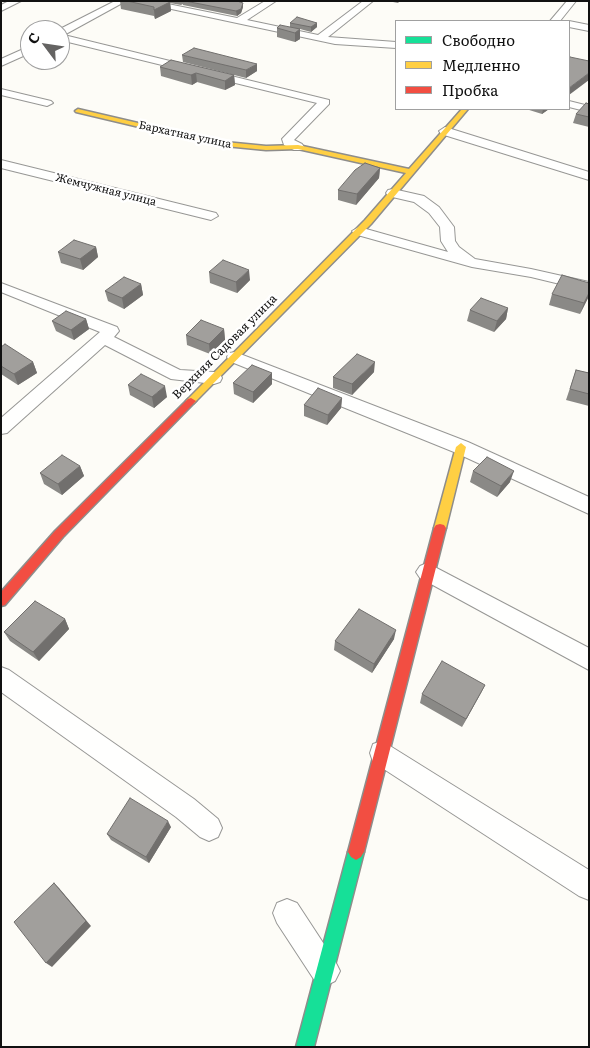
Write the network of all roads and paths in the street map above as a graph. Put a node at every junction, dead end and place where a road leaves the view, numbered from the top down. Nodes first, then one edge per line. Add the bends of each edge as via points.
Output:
1 (17, 1) edge
2 (122, 1) edge
3 (138, 1) edge
4 (176, 1) edge
5 (272, 1) edge
6 (369, 1) edge
7 (572, 1) edge
8 (166, 6) junction
9 (1, 8) edge
10 (557, 20) edge
11 (238, 22) junction
12 (570, 24) edge
13 (589, 28) edge
14 (70, 30) edge
15 (70, 38) edge
16 (320, 38) junction
17 (395, 45) edge
18 (20, 54) edge
19 (1, 64) edge
20 (1, 92) edge
21 (47, 103) dead end
22 (570, 104) edge
23 (589, 109) edge
24 (464, 110) edge
25 (78, 111) dead end
26 (445, 131) junction
27 (298, 147) junction
28 (1, 164) edge
29 (411, 172) junction
30 (589, 176) edge
31 (393, 193) junction
32 (211, 216) dead end
33 (359, 231) junction
34 (472, 263) junction
35 (589, 287) edge
36 (1, 288) edge
37 (103, 338) junction
38 (235, 356) junction
39 (214, 378) junction
40 (1, 428) edge
41 (461, 447) junction
42 (589, 506) edge
43 (427, 572) junction
44 (1, 601) edge
45 (589, 660) edge
46 (1, 678) edge
47 (382, 753) junction
48 (209, 828) dead end
49 (589, 886) edge
50 (287, 913) dead end
51 (325, 971) junction
52 (306, 1047) edge

1 - 9 street
2 - 14 street
3 - 8 street
4 - 8 street
5 - 11 street
6 - 16 street
7 - 10 street
8 - 11 street
11 - 16 street
12 - 13 street
15 - 27 street via 326,102 288,139
16 - 17 street
18 - 19 street
20 - 21 street
22 - 23 street
24 - 26 street, Верхняя Садовая улица
25 - 27 street, Бархатная улица via 237,147
26 - 29 street, Верхняя Садовая улица
26 - 30 street
27 - 29 street, Бархатная улица
28 - 32 street, Жемчужная улица
29 - 31 street, Верхняя Садовая улица
31 - 33 street, Верхняя Садовая улица
31 - 34 street via 419,198 434,210 444,222 448,241 454,250
33 - 34 street
33 - 38 street, Верхняя Садовая улица
34 - 35 street
36 - 37 street via 111,331
37 - 39 street via 177,375
37 - 40 street
38 - 39 street, Верхняя Садовая улица
38 - 41 street
39 - 44 street, Верхняя Садовая улица via 60,534
41 - 42 street
41 - 43 street
43 - 45 street
43 - 47 street
46 - 48 street
47 - 49 street
47 - 51 street
50 - 51 street
51 - 52 street

